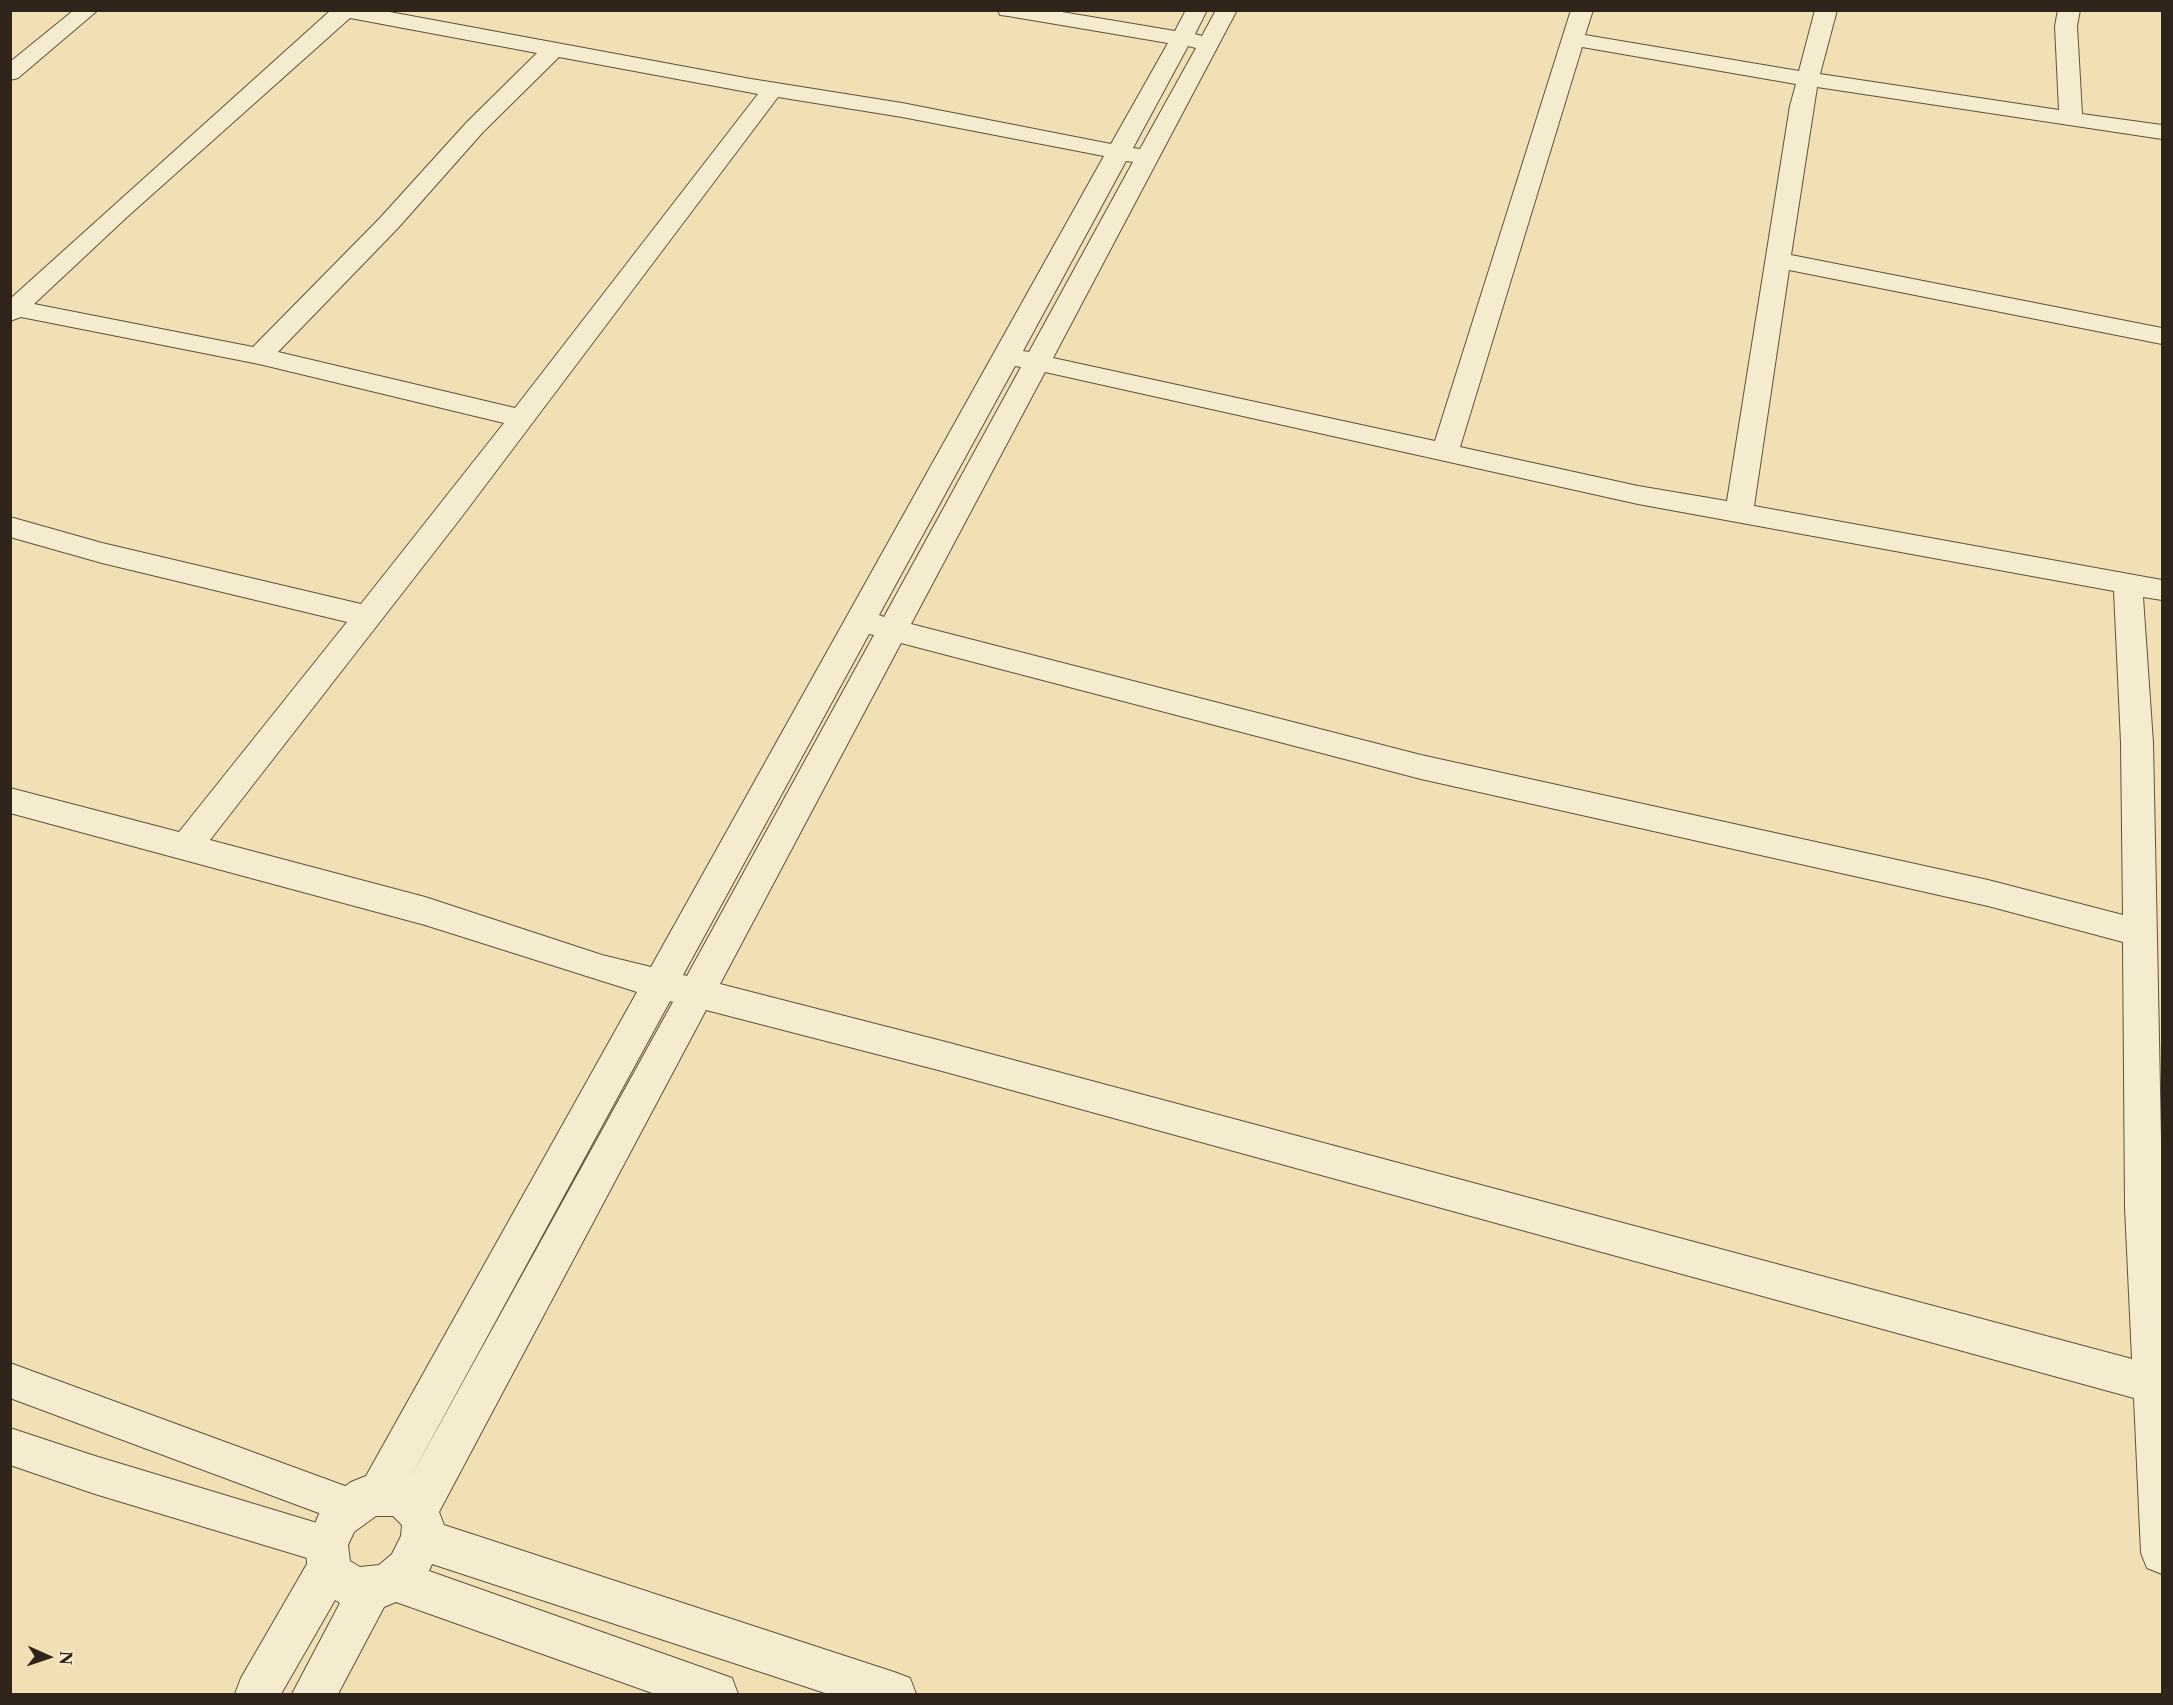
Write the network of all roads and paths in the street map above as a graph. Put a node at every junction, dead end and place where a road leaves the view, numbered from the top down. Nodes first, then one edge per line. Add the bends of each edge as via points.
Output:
1 (88, 10) edge
2 (1008, 10) edge
3 (1197, 10) edge
4 (1227, 10) edge
5 (1582, 10) edge
6 (1826, 10) edge
7 (2069, 10) edge
8 (344, 11) edge
9 (1181, 39) junction
10 (1573, 39) junction
11 (1209, 43) junction
12 (554, 49) junction
13 (10, 72) edge
14 (1808, 79) junction
15 (773, 89) junction
16 (2071, 119) junction
17 (2163, 132) edge
18 (1119, 152) junction
19 (1148, 157) junction
20 (1777, 260) junction
21 (13, 309) edge
22 (2163, 336) edge
23 (259, 356) junction
24 (1006, 356) junction
25 (1037, 363) junction
26 (521, 418) junction
27 (1445, 452) junction
28 (1738, 513) junction
29 (10, 527) edge
30 (2128, 584) junction
31 (2163, 590) edge
32 (368, 616) junction
33 (860, 621) junction
34 (892, 630) junction
35 (10, 800) edge
36 (186, 847) junction
37 (2140, 933) junction
38 (660, 983) junction
39 (696, 993) junction
40 (10, 1380) edge
41 (2158, 1385) edge
42 (10, 1446) edge
43 (365, 1500) junction
44 (420, 1525) junction
45 (2163, 1553) edge
46 (328, 1556) junction
47 (383, 1584) junction
48 (257, 1695) edge
49 (314, 1695) edge
50 (716, 1695) edge
51 (894, 1695) edge

1 - 13 street
2 - 9 street
3 - 9 street
4 - 11 street
5 - 10 street
6 - 14 street
7 - 16 street via 2066,26
8 - 12 street
8 - 21 street
9 - 11 street
9 - 18 street
10 - 14 street
10 - 27 street
11 - 19 street
12 - 15 street
12 - 23 street
14 - 16 street
14 - 20 street
15 - 18 street
15 - 26 street
16 - 17 street
18 - 19 street
18 - 24 street
19 - 25 street
20 - 22 street
20 - 28 street
21 - 23 street
23 - 26 street
24 - 25 street
24 - 33 street
25 - 27 street
25 - 34 street
26 - 32 street
27 - 28 street
28 - 30 street
29 - 32 street via 102,553
30 - 31 street
30 - 37 street via 2137,743
32 - 36 street
33 - 34 street
33 - 38 street
34 - 37 street via 1420,767 1954,885
34 - 39 street
35 - 36 street
36 - 38 street via 424,911 602,969
37 - 41 street via 2144,1207
38 - 39 street
38 - 43 street
39 - 41 street via 1235,1134
39 - 44 street
40 - 43 lane
41 - 45 street
42 - 46 lane
43 - 44 street via 395,1495 408,1501
43 - 46 street via 339,1517
44 - 47 street via 407,1569
44 - 51 street
46 - 47 street via 336,1578 346,1585 358,1589
46 - 48 street
47 - 49 street
47 - 50 street

